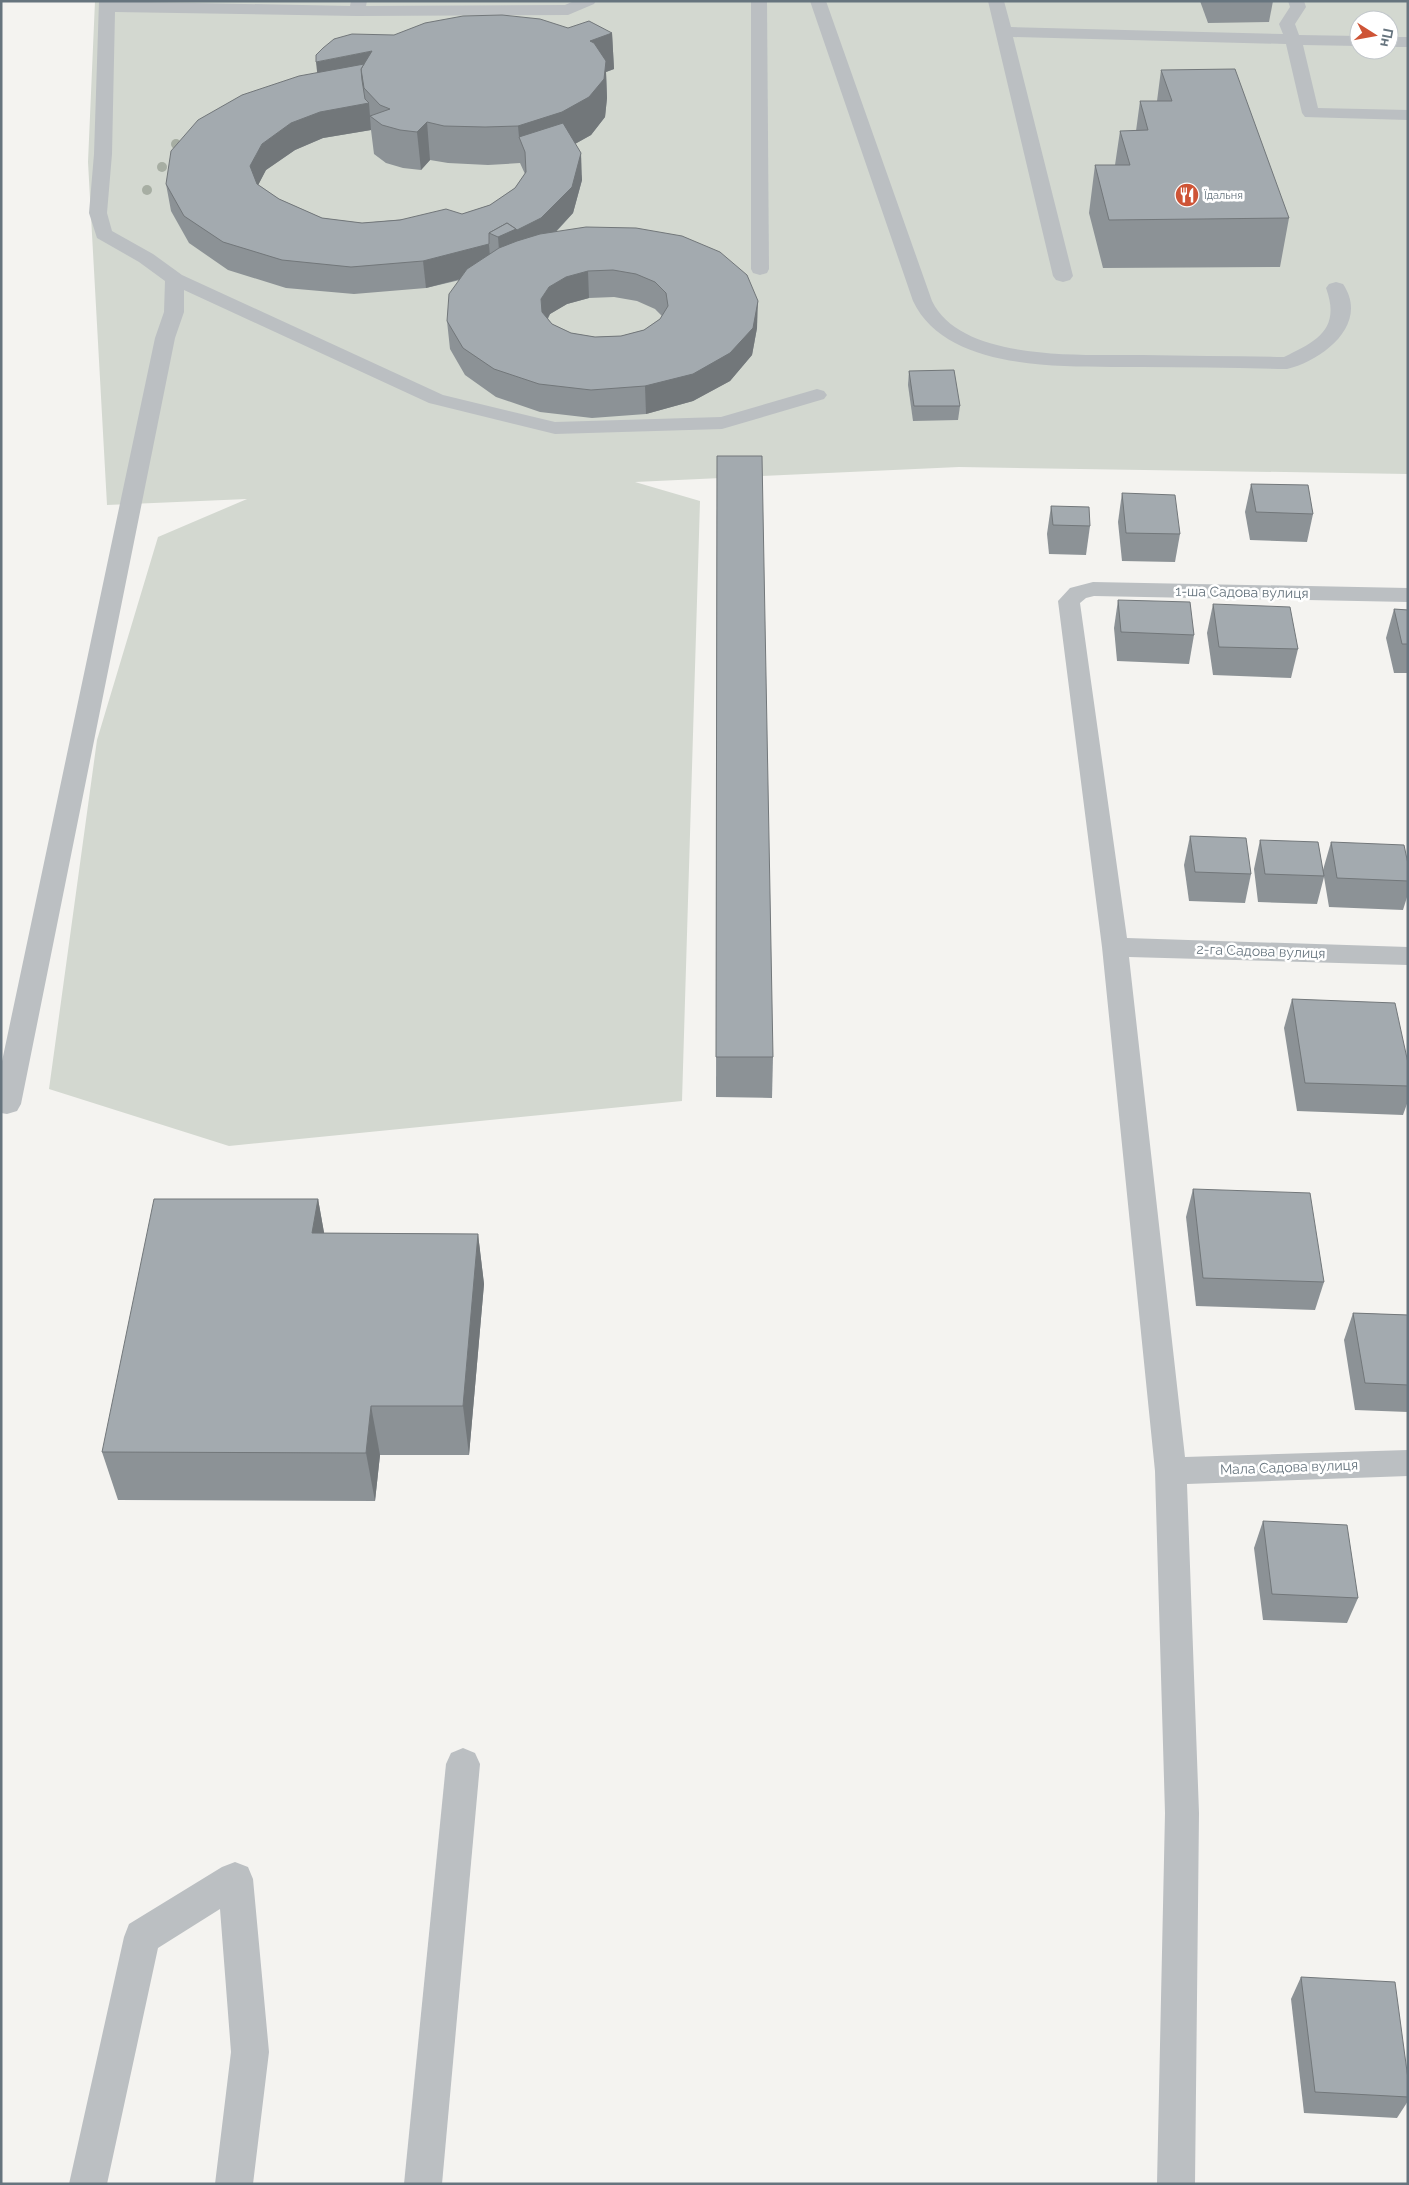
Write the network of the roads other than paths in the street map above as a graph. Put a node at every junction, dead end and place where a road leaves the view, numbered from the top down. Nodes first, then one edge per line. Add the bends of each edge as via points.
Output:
1 (588, 1) edge
2 (759, 1) edge
3 (818, 1) edge
4 (996, 1) edge
5 (1296, 1) edge
6 (107, 4) edge
7 (358, 6) edge
8 (569, 6) edge
9 (1002, 32) junction
10 (1293, 39) junction
11 (1349, 41) edge
12 (1408, 115) edge
13 (760, 269) dead end
14 (1063, 276) dead end
15 (175, 279) junction
16 (1336, 288) dead end
17 (817, 395) dead end
18 (1408, 595) edge
19 (1115, 947) junction
20 (1408, 956) edge
21 (7, 1104) dead end
22 (1408, 1462) edge
23 (1171, 1471) junction
24 (463, 1764) dead end
25 (88, 2184) edge
26 (234, 2184) edge
27 (423, 2184) edge
28 (1176, 2184) edge

1 - 8 street
2 - 13 street
3 - 16 street via 922,305 944,327 978,346 1022,357 1070,360 1287,363 1317,349 1336,330 1342,310
4 - 9 street
5 - 10 street via 1298,7 1287,24
6 - 7 street
6 - 15 street via 98,213 104,234
7 - 8 street
9 - 10 street
9 - 14 street
10 - 11 street
10 - 12 street via 1311,113
15 - 17 street via 436,399 555,428 722,423
15 - 21 street via 174,312 165,338
18 - 19 street, 1-ша Садова вулиця via 1093,589 1078,593 1069,601
19 - 20 street, 2-га Садова вулиця
19 - 23 street
22 - 23 street, Мала Садова вулиця
23 - 28 street via 1182,1813
24 - 27 street
25 - 26 street via 142,1937 235,1879 250,2052

